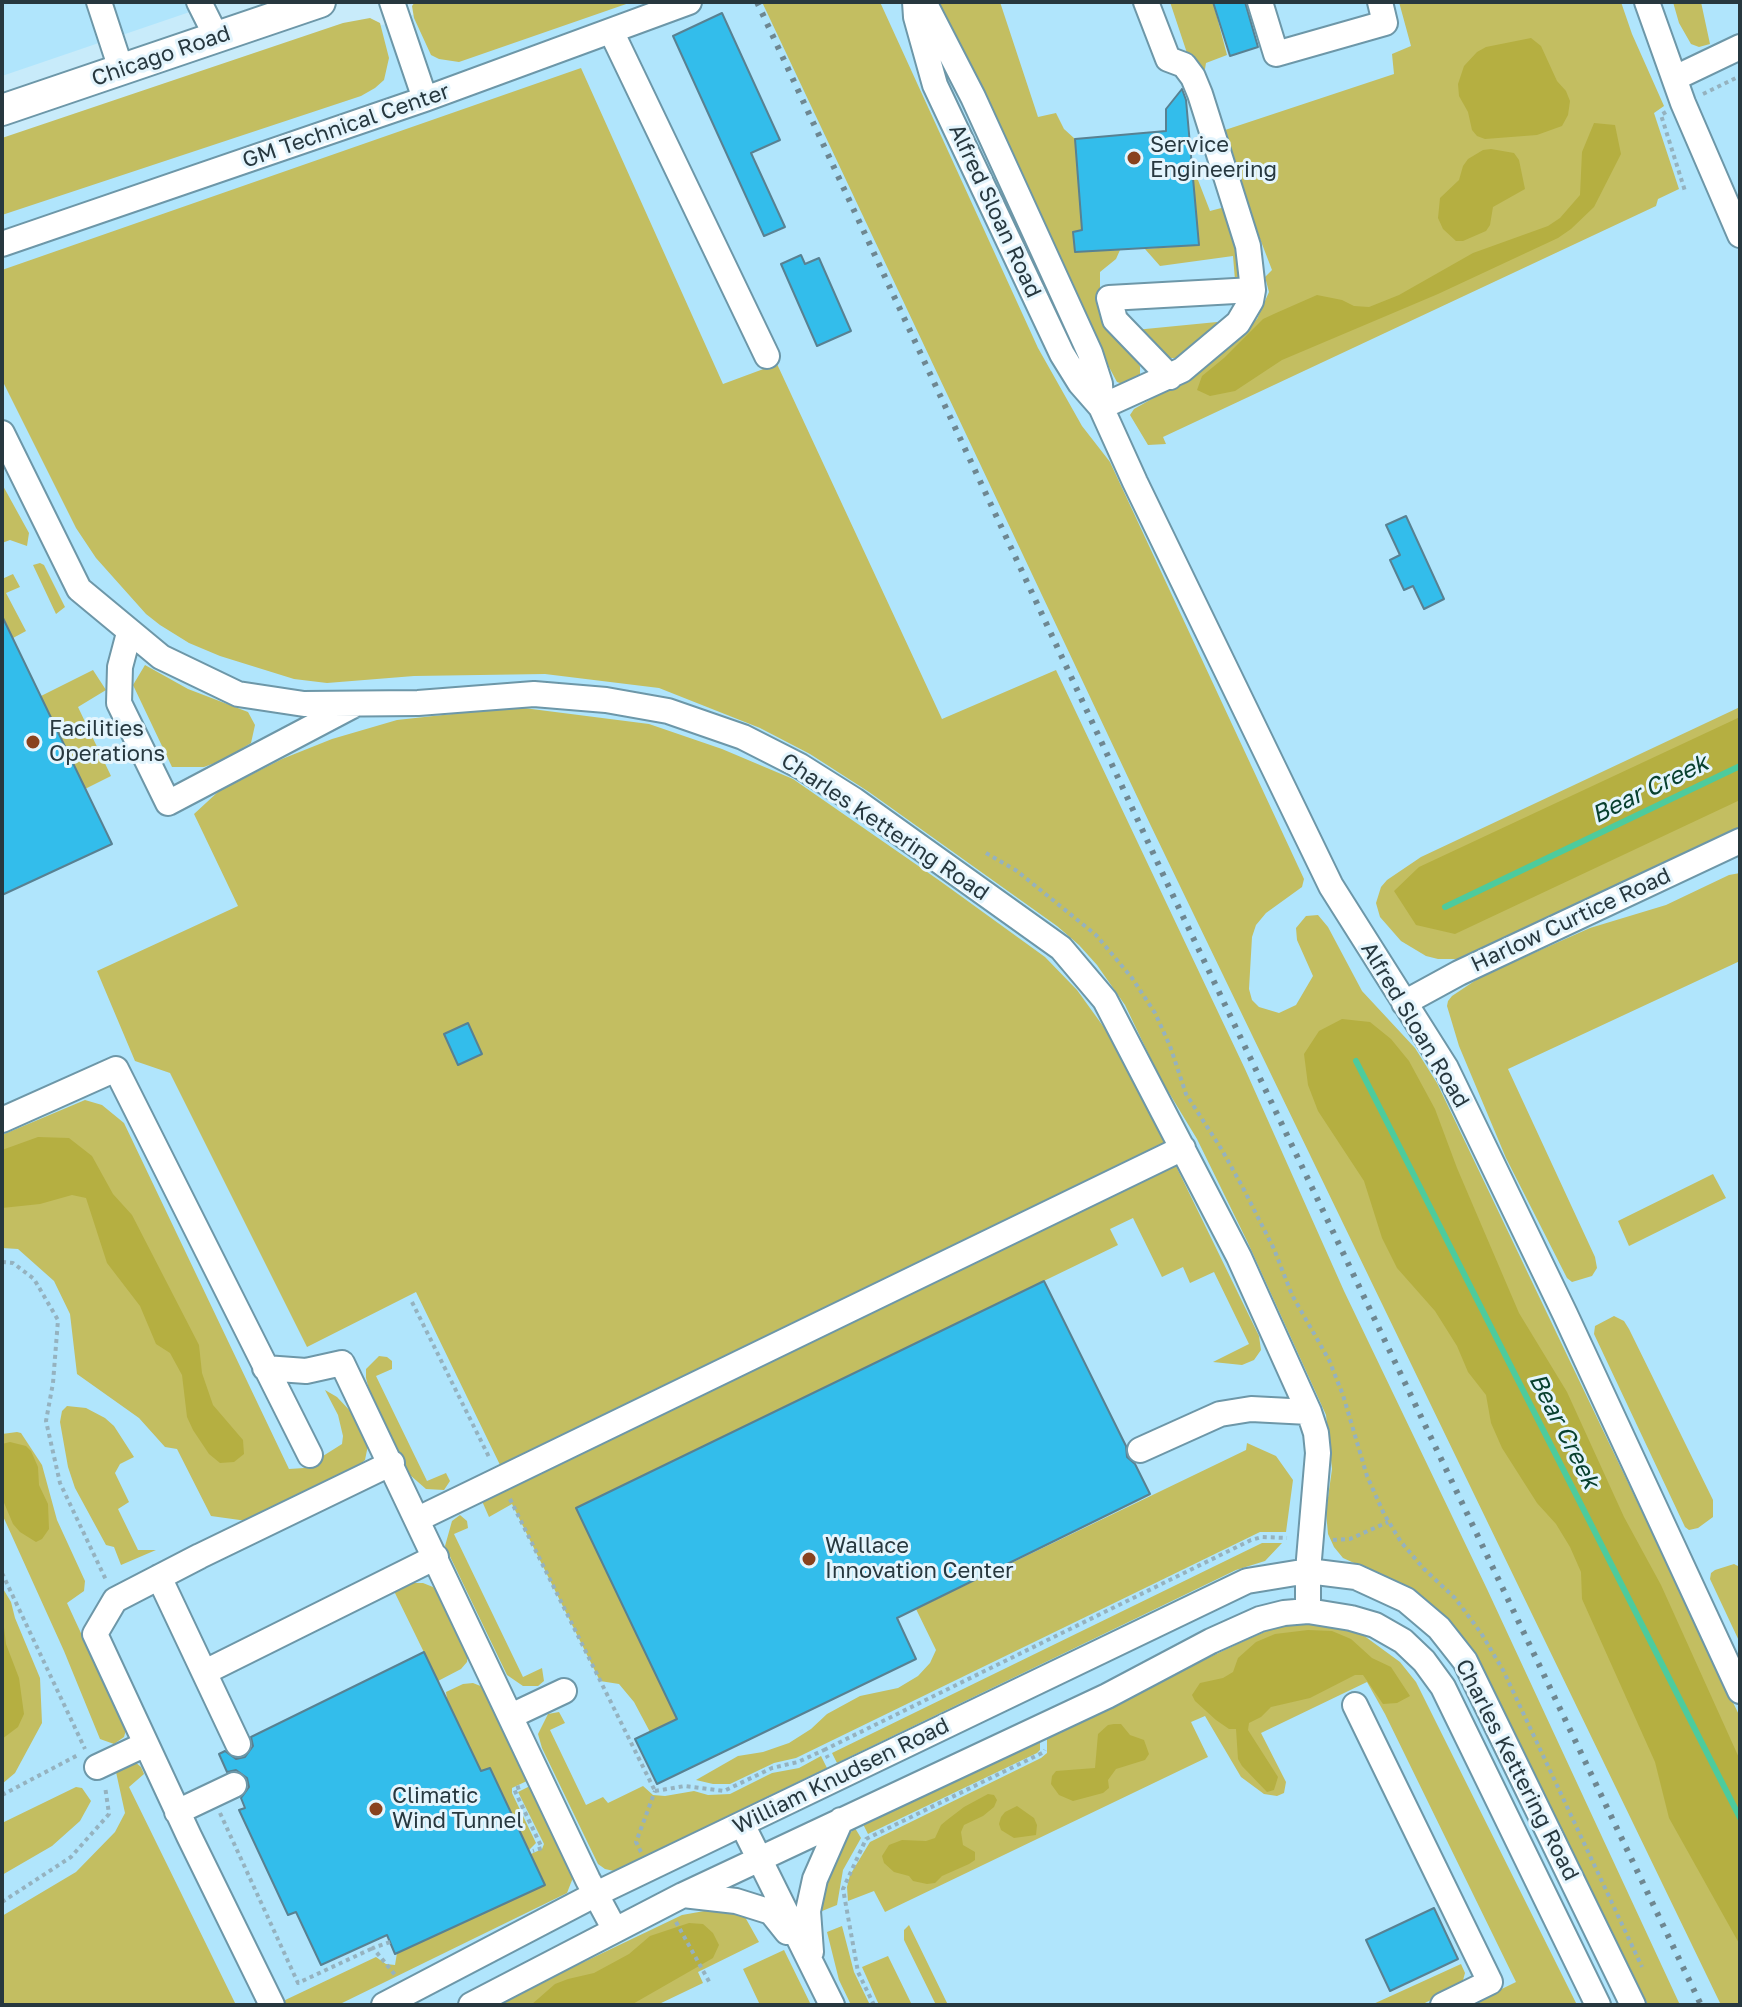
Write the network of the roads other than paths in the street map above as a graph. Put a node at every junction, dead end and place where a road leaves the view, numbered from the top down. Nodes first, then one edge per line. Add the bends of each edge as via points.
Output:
1 (99, 2) edge
2 (199, 2) edge
3 (320, 2) edge
4 (392, 2) edge
5 (689, 2) edge
6 (915, 2) edge
7 (924, 2) edge
8 (1146, 2) edge
9 (1260, 2) edge
10 (1380, 2) edge
11 (1647, 2) edge
12 (279, 9) edge
13 (611, 31) junction
14 (216, 36) junction
15 (1740, 47) edge
16 (121, 69) junction
17 (1675, 78) junction
18 (425, 99) junction
19 (2, 110) edge
20 (1740, 235) edge
21 (2, 244) edge
22 (1253, 290) junction
23 (767, 356) dead end
24 (1170, 377) junction
25 (1101, 407) junction
26 (2, 433) edge
27 (129, 633) junction
28 (360, 702) junction
29 (1740, 841) edge
30 (1404, 1003) junction
31 (2, 1120) edge
32 (1183, 1148) junction
33 (265, 1368) junction
34 (1309, 1412) junction
35 (1140, 1450) dead end
36 (310, 1455) dead end
37 (392, 1463) junction
38 (418, 1519) junction
39 (436, 1557) junction
40 (1308, 1571) junction
41 (159, 1577) junction
42 (1308, 1611) junction
43 (205, 1672) junction
44 (1037, 1682) junction
45 (564, 1691) dead end
46 (1740, 1691) edge
47 (1355, 1705) dead end
48 (511, 1716) junction
49 (1048, 1723) junction
50 (146, 1744) junction
51 (238, 1744) dead end
52 (887, 1754) junction
53 (92, 1759) road end
54 (234, 1785) dead end
55 (906, 1789) junction
56 (177, 1812) junction
57 (841, 1820) junction
58 (742, 1824) junction
59 (760, 1859) junction
60 (596, 1894) junction
61 (677, 1904) junction
62 (615, 1930) junction
63 (811, 1962) junction
64 (272, 2005) edge
65 (384, 2005) edge
66 (471, 2005) edge
67 (832, 2005) edge
68 (1443, 2005) edge
69 (1598, 2005) edge
70 (1633, 2005) edge

1 - 16 lane
2 - 14 lane
3 - 12 main road, Chicago Road
4 - 18 lane
5 - 13 lane, GM Technical Center
6 - 25 lane, Alfred Sloan Road via 935,85 1062,354
7 - 25 lane, Alfred Sloan Road via 1090,353
8 - 22 lane via 1168,59 1184,65 1200,94 1248,246
9 - 10 lane via 1276,54 1385,23
11 - 17 lane
12 - 14 main road, Chicago Road
13 - 18 lane, GM Technical Center
13 - 23 lane
14 - 16 main road, Chicago Road
15 - 17 lane
16 - 19 main road, Chicago Road
17 - 20 lane
18 - 21 lane, GM Technical Center
22 - 24 lane via 1238,323
22 - 24 lane via 1109,298 1115,320
24 - 25 lane
25 - 30 lane, Alfred Sloan Road via 1331,886
26 - 27 lane, Charles Kettering Road via 79,589
27 - 28 lane, Charles Kettering Road via 161,657 238,694 304,704
27 - 28 lane via 120,667 119,703 168,803
28 - 32 lane, Charles Kettering Road via 534,694 606,700 668,711 743,737 800,766 1061,948 1105,1000
29 - 30 lane, Harlow Curtice Road
30 - 46 lane, Alfred Sloan Road via 1446,1068
31 - 33 lane via 116,1069
32 - 34 lane, Charles Kettering Road
32 - 38 lane
33 - 36 lane
33 - 37 lane via 306,1371 342,1363
34 - 35 lane via 1251,1409 1220,1414
34 - 40 lane, Charles Kettering Road via 1318,1453
37 - 38 lane
37 - 41 lane
38 - 39 lane
39 - 43 lane
39 - 48 lane
40 - 42 lane, Charles Kettering Road
40 - 44 lane, William Knudsen Road via 1247,1581
40 - 70 lane, Charles Kettering Road via 1356,1577 1406,1600 1439,1628 1465,1661
41 - 43 lane
41 - 50 lane via 115,1600 95,1634
42 - 49 lane, William Knudsen Road via 1260,1619
42 - 69 lane, Charles Kettering Road via 1375,1625 1403,1641 1431,1669
43 - 51 lane
44 - 49 lane
44 - 52 lane, William Knudsen Road
45 - 48 lane
47 - 68 lane via 1490,1982
48 - 60 lane
49 - 55 lane, William Knudsen Road
50 - 53 lane
50 - 56 lane
52 - 55 lane
52 - 58 lane, William Knudsen Road
54 - 56 lane
55 - 57 lane, William Knudsen Road
56 - 64 lane
57 - 59 lane, William Knudsen Road
57 - 63 lane via 815,1879 808,1911
58 - 59 lane
58 - 60 lane, William Knudsen Road
59 - 61 lane, William Knudsen Road
59 - 63 lane
60 - 62 lane
60 - 65 lane, William Knudsen Road
61 - 62 lane, William Knudsen Road
61 - 63 lane via 736,1901 771,1912
62 - 66 lane, William Knudsen Road
63 - 67 lane

